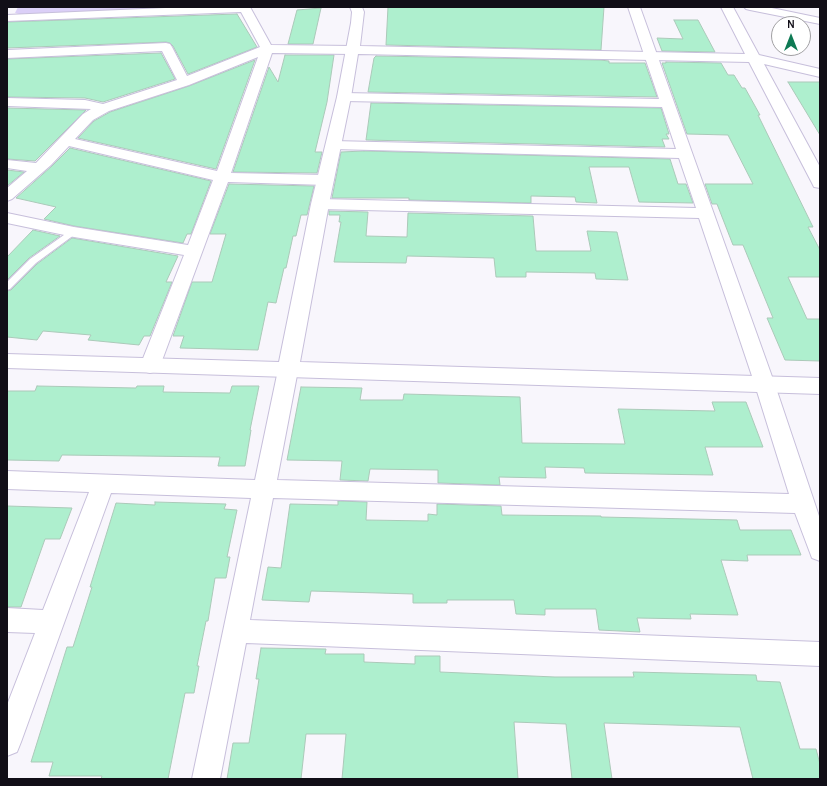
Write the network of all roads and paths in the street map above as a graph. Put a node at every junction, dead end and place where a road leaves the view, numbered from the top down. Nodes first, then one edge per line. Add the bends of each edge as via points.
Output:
1 (10, 7) edge
2 (356, 7) edge
3 (634, 7) edge
4 (727, 7) edge
5 (750, 7) edge
6 (244, 8) edge
7 (7, 12) edge
8 (7, 18) edge
9 (820, 21) edge
10 (267, 49) junction
11 (352, 50) junction
12 (7, 54) edge
13 (651, 56) junction
14 (754, 58) junction
15 (820, 73) edge
16 (184, 82) junction
17 (344, 97) junction
18 (7, 102) edge
19 (668, 103) junction
20 (104, 108) junction
21 (66, 141) junction
22 (333, 146) junction
23 (684, 154) junction
24 (7, 164) edge
25 (38, 168) junction
26 (222, 177) junction
27 (819, 178) edge
28 (326, 180) junction
29 (7, 196) edge
30 (320, 204) junction
31 (706, 213) junction
32 (7, 218) edge
33 (74, 232) junction
34 (194, 252) junction
35 (7, 287) edge
36 (7, 361) edge
37 (150, 366) junction
38 (288, 370) junction
39 (765, 385) junction
40 (820, 386) edge
41 (7, 480) edge
42 (103, 483) junction
43 (264, 489) junction
44 (803, 504) junction
45 (820, 551) edge
46 (7, 620) edge
47 (52, 622) junction
48 (236, 631) junction
49 (820, 654) edge
50 (7, 742) edge
51 (206, 779) edge

1 - 7 street
2 - 11 street via 357,23
3 - 13 street
4 - 14 street
5 - 9 street
6 - 8 street
6 - 10 street
10 - 11 street
10 - 16 street
10 - 26 street
11 - 13 street
11 - 17 street
12 - 16 street via 166,47
13 - 14 street
13 - 19 street
14 - 15 street
14 - 27 street
16 - 20 street
17 - 19 street
17 - 22 street
18 - 20 street via 85,104
19 - 23 street
20 - 21 street via 88,117
21 - 25 street
21 - 26 street
22 - 23 street
22 - 28 street
23 - 31 street
24 - 25 street
25 - 29 street
26 - 28 street
26 - 34 street
28 - 30 street
30 - 31 street
30 - 38 street
31 - 39 street
32 - 33 street
33 - 34 street
33 - 35 lane via 33,261
34 - 37 street
36 - 37 street
37 - 38 street
38 - 39 street
38 - 43 street
39 - 40 street
39 - 44 street
41 - 42 street
42 - 43 street
42 - 47 street
43 - 44 street
43 - 48 street
44 - 45 street
46 - 47 street
47 - 50 street
48 - 49 street
48 - 51 street

